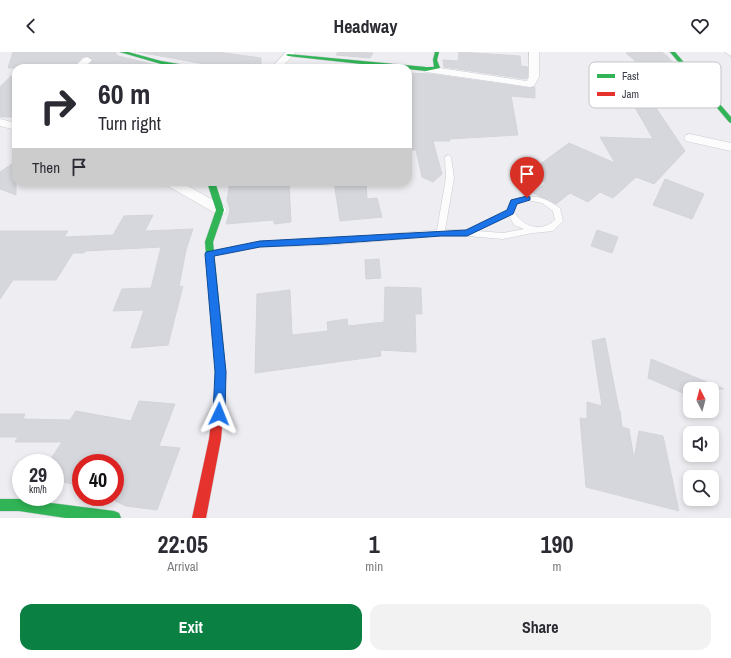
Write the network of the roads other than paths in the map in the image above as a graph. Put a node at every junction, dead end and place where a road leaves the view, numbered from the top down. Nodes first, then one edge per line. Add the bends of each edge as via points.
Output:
1 (122, 52) edge
2 (438, 52) edge
3 (534, 52) edge
4 (672, 52) edge
5 (289, 54) edge
6 (87, 60) dead end
7 (681, 62) edge
8 (82, 64) edge
9 (174, 64) edge
10 (280, 64) edge
11 (380, 64) edge
12 (412, 67) edge
13 (426, 69) junction
14 (720, 108) edge
15 (731, 121) edge
16 (0, 122) edge
17 (12, 124) edge
18 (690, 138) dead end
19 (731, 147) edge
20 (448, 157) dead end
21 (178, 186) edge
22 (212, 186) edge
23 (220, 210) junction
24 (510, 212) junction
25 (533, 230) junction
26 (441, 233) junction
27 (467, 233) junction
28 (210, 254) junction
29 (0, 504) edge
30 (114, 518) edge
31 (199, 518) edge

1 - 9 street
2 - 13 street via 437,68
3 - 13 street via 534,77 530,84
4 - 7 street
5 - 10 street
5 - 11 street
6 - 8 street
12 - 13 street
14 - 15 street
16 - 17 street
18 - 19 street
20 - 26 lane via 450,178
21 - 23 street
22 - 23 street
23 - 28 street via 209,242
24 - 25 lane via 517,223
24 - 25 lane via 514,202 527,198 544,201 557,210 559,221 550,229
24 - 27 lane
25 - 27 lane via 504,236
26 - 27 lane
26 - 28 lane via 328,242 260,244
28 - 31 street via 221,372 217,428
29 - 30 street

